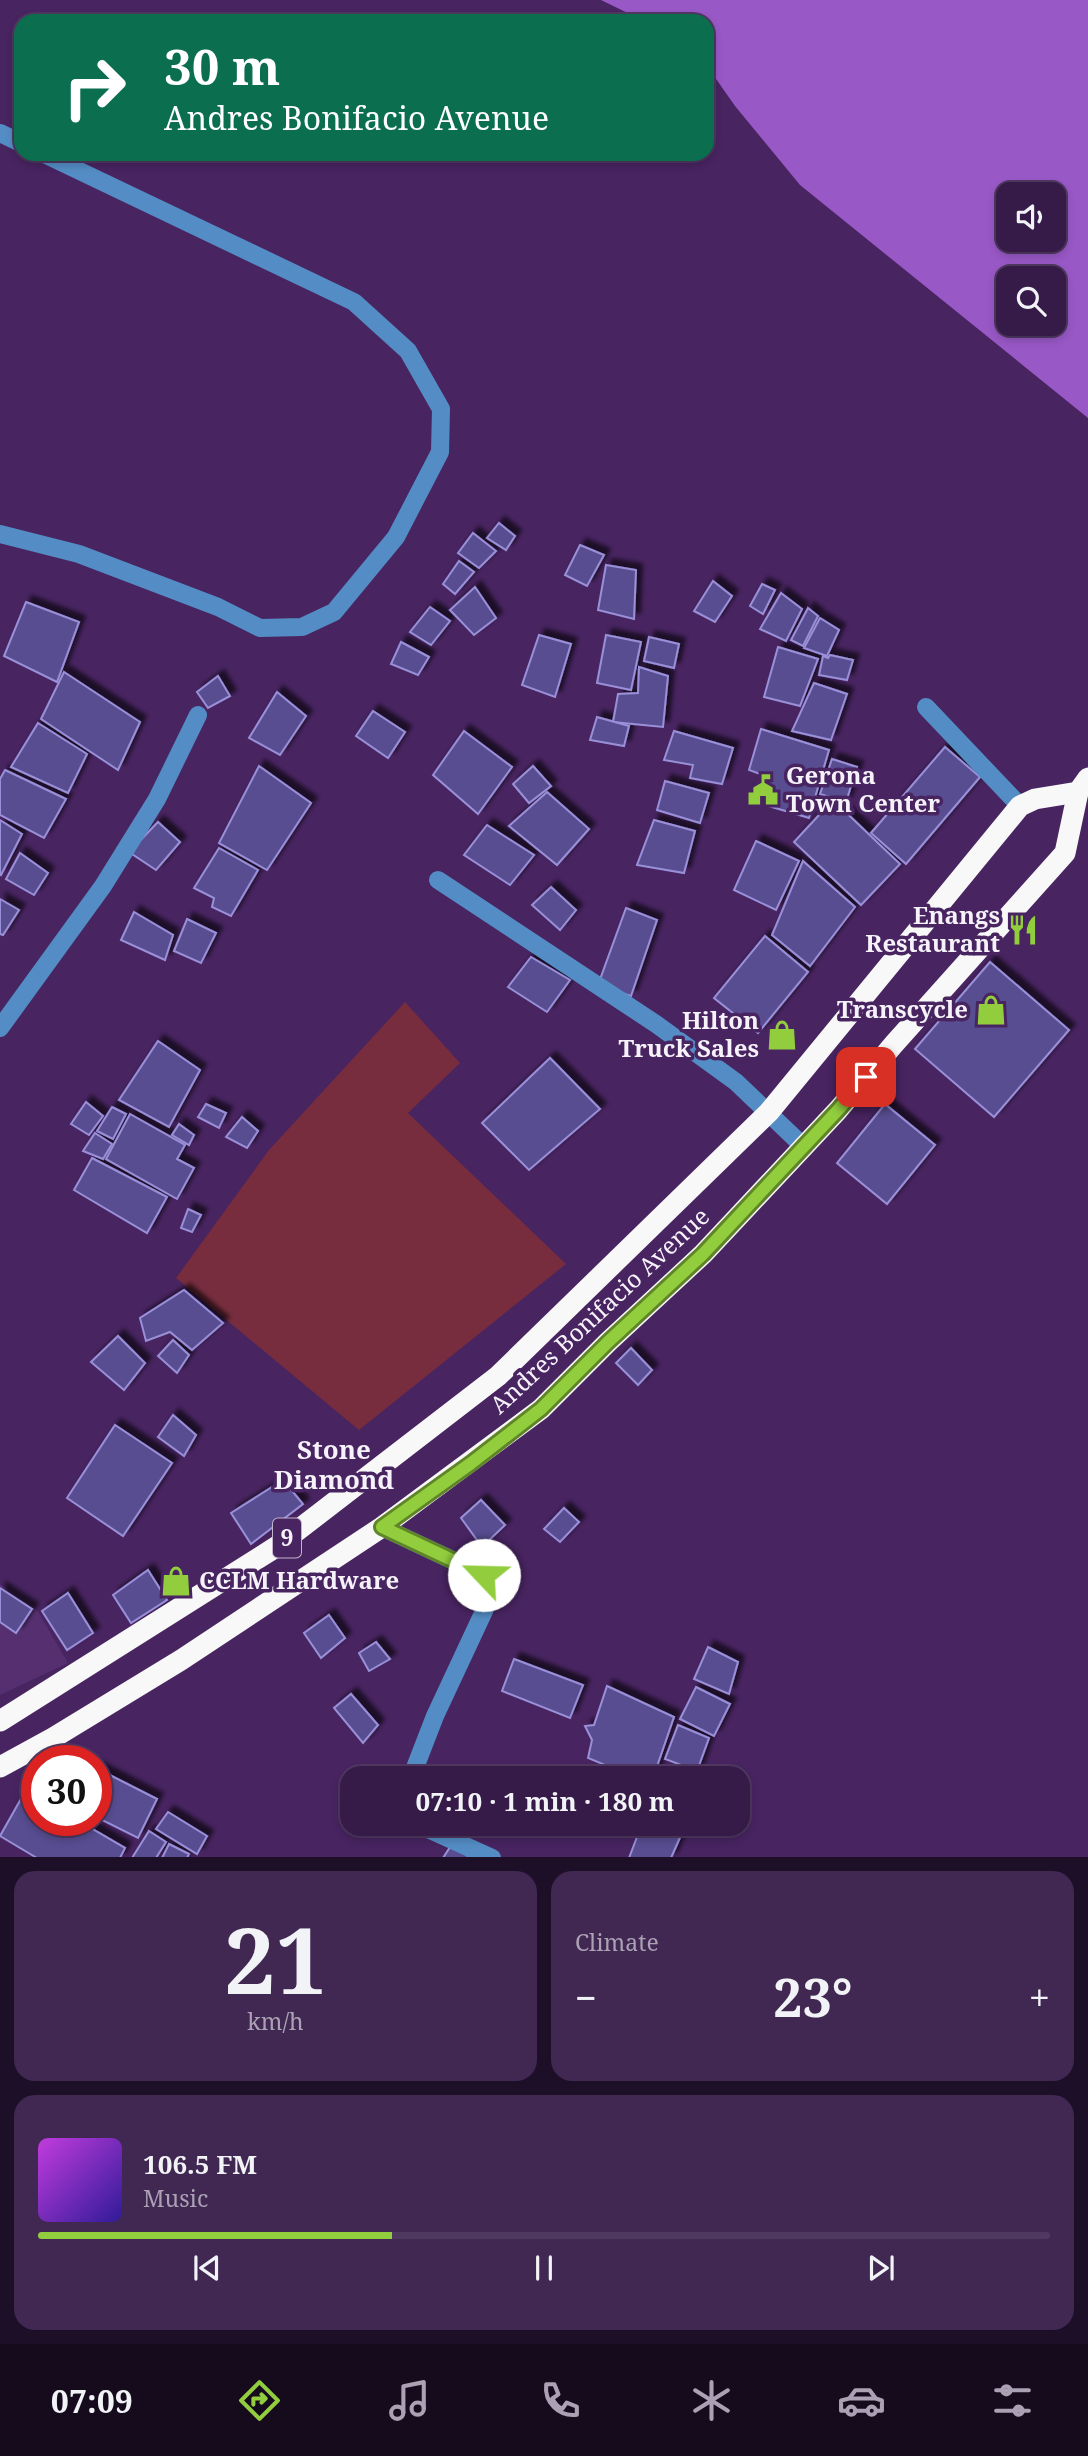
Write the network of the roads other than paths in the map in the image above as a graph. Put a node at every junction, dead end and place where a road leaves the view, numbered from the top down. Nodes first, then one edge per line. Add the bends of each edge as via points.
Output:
1 (59, 161) edge
2 (0, 534) edge
3 (926, 707) dead end
4 (198, 715) dead end
5 (1085, 792) edge
6 (1020, 806) junction
7 (438, 880) dead end
8 (0, 1028) edge
9 (769, 1112) junction
10 (803, 1145) junction
11 (382, 1527) junction
12 (0, 1721) edge
13 (416, 1766) edge
14 (0, 1767) edge
15 (444, 1836) edge
16 (492, 1857) edge

1 - 2 street via 354,302 408,351 441,410 440,452 396,537 334,612 302,626 260,628 218,607 79,554
3 - 6 street
4 - 8 street via 157,799 103,886
5 - 6 highway, Andres Bonifacio Avenue / 9 via 1035,799
5 - 10 highway, Andres Bonifacio Avenue / 9 via 1065,853
6 - 9 highway, Andres Bonifacio Avenue / 9
7 - 9 street via 656,1024
9 - 10 street
9 - 12 highway, Andres Bonifacio Avenue / 9 via 499,1376 276,1547
10 - 11 highway, Andres Bonifacio Avenue / 9 via 703,1254 541,1409
11 - 13 street via 484,1575 485,1609
11 - 14 highway, Andres Bonifacio Avenue / 9 via 181,1660
15 - 16 street

